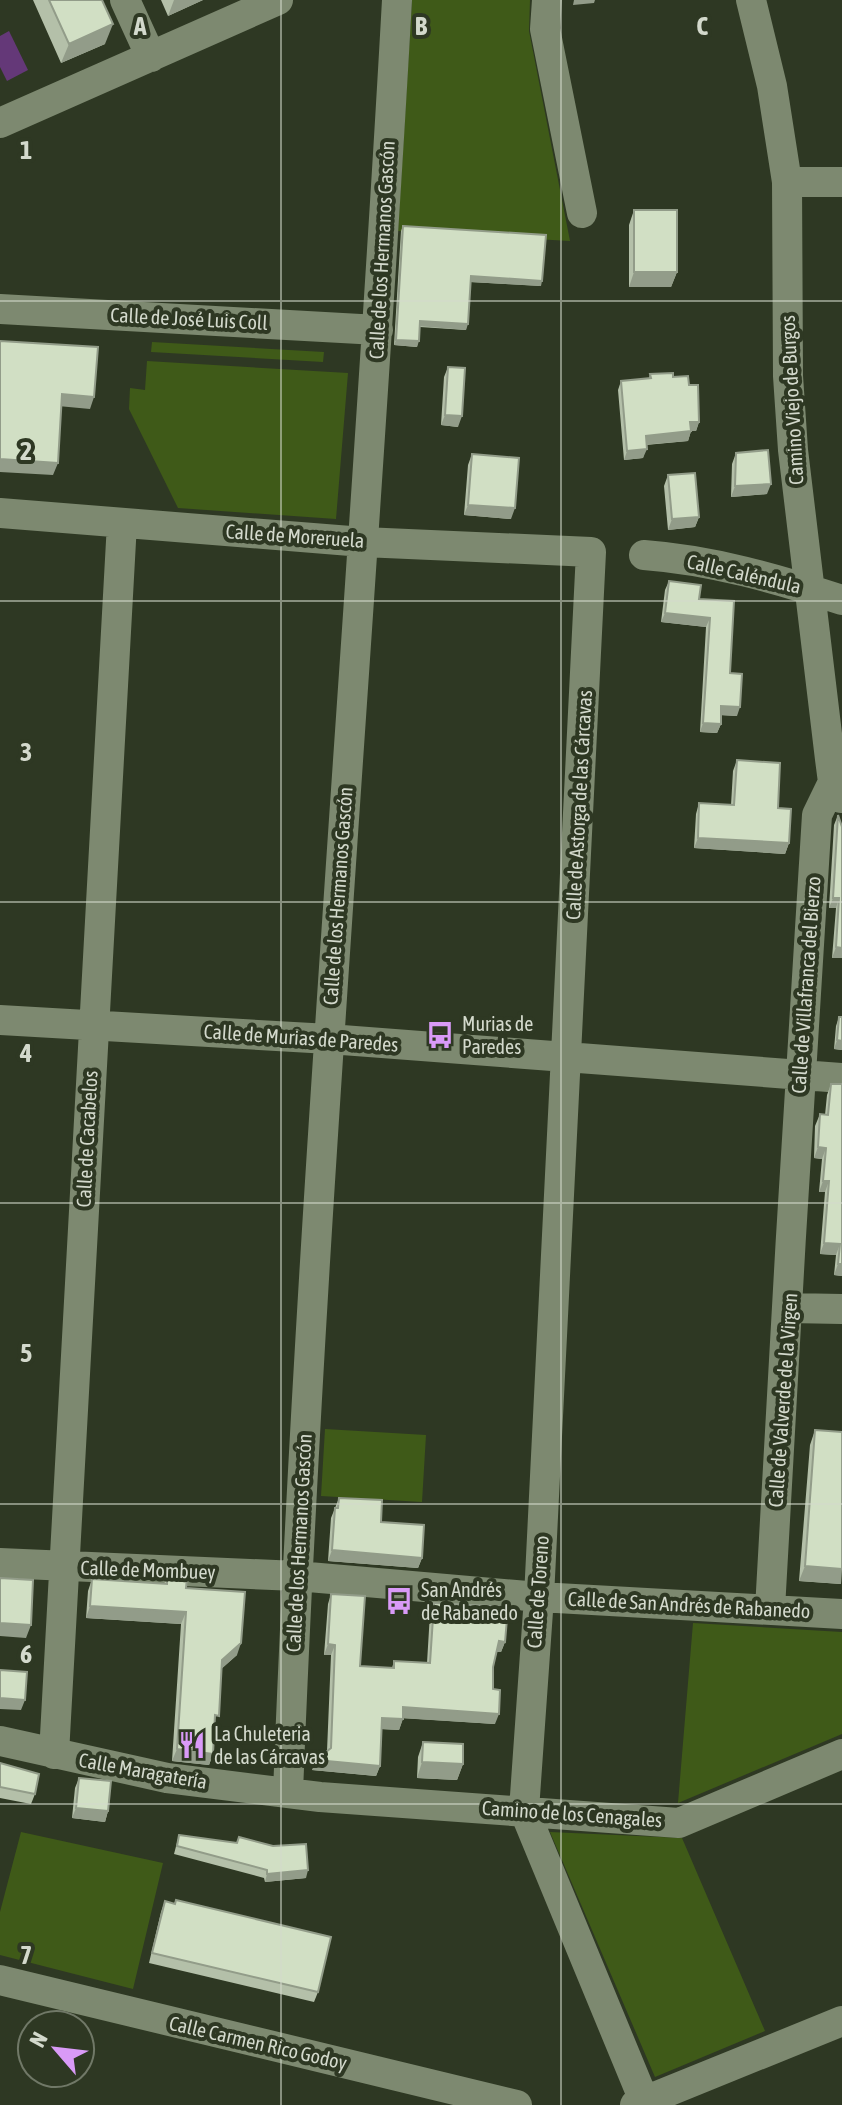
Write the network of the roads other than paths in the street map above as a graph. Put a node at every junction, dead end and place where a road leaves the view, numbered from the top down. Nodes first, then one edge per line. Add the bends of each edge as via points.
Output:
1 (125, 0) edge
2 (278, 0) edge
3 (397, 0) edge
4 (547, 0) edge
5 (751, 0) edge
6 (151, 57) junction
7 (0, 123) edge
8 (787, 182) junction
9 (842, 182) edge
10 (582, 213) dead end
11 (0, 309) edge
12 (378, 330) junction
13 (0, 513) edge
14 (122, 523) junction
15 (363, 542) junction
16 (591, 552) joint
17 (644, 555) dead end
18 (808, 589) junction
19 (842, 600) edge
20 (839, 789) edge
21 (0, 1020) edge
22 (94, 1025) junction
23 (329, 1039) junction
24 (566, 1058) junction
25 (800, 1075) junction
26 (842, 1078) edge
27 (795, 1191) joint
28 (789, 1308) junction
29 (842, 1309) edge
30 (0, 1563) edge
31 (63, 1566) junction
32 (297, 1576) junction
33 (539, 1597) junction
34 (770, 1609) junction
35 (842, 1614) edge
36 (0, 1741) edge
37 (54, 1754) junction
38 (842, 1754) edge
39 (288, 1793) junction
40 (524, 1810) junction
41 (0, 1980) edge
42 (842, 2021) edge
43 (640, 2104) edge
44 (517, 2105) edge

1 - 6 street
2 - 6 street
3 - 12 street, Calle de los Hermanos Gascón
4 - 10 street via 545,29
5 - 8 street, Camino Viejo de Burgos
6 - 7 street
8 - 9 street
8 - 18 street, Camino Viejo de Burgos via 788,376
11 - 12 street, Calle de José Luis Coll
12 - 15 street, Calle de los Hermanos Gascón
13 - 14 street, Calle de Moreruela
14 - 15 street, Calle de Moreruela
14 - 22 street, Calle de Cacabelos
15 - 16 street, Calle de Moreruela
15 - 23 street, Calle de los Hermanos Gascón
16 - 24 street, Calle de Astorga de las Cárcavas
17 - 18 street, Calle Caléndula via 704,563
18 - 19 street, Calle Caléndula
18 - 20 street, Camino Viejo de Burgos
20 - 25 street, Calle de Villafranca del Bierzo via 817,815
21 - 22 street, Calle de Murias de Paredes
22 - 23 street, Calle de Murias de Paredes
22 - 31 street, Calle de Cacabelos
23 - 24 street, Calle de Murias de Paredes
23 - 32 street, Calle de los Hermanos Gascón
24 - 25 street, Calle de Murias de Paredes
24 - 33 street, Calle de Toreno
25 - 26 street, Calle de Murias de Paredes
25 - 27 street, Calle de Villafranca del Bierzo
27 - 28 street, Calle de Valverde de la Virgen
28 - 29 street
28 - 34 street, Calle de Valverde de la Virgen
30 - 31 street, Calle de Mombuey
31 - 32 street, Calle de Mombuey
31 - 37 street, Calle de Cacabelos
32 - 33 street, Calle de San Andrés de Rabanedo
32 - 39 street, Calle de los Hermanos Gascón
33 - 34 street, Calle de San Andrés de Rabanedo
33 - 40 street, Calle de Toreno
34 - 35 street, Calle de San Andrés de Rabanedo
36 - 37 street, Calle Maragatería
37 - 39 street, Calle Maragatería via 167,1778
38 - 40 street, Camino de los Cenagales via 679,1823
39 - 40 street, Camino de los Cenagales
40 - 43 street, Calle de Toreno
41 - 44 street, Calle Carmen Rico Godoy
42 - 43 street

